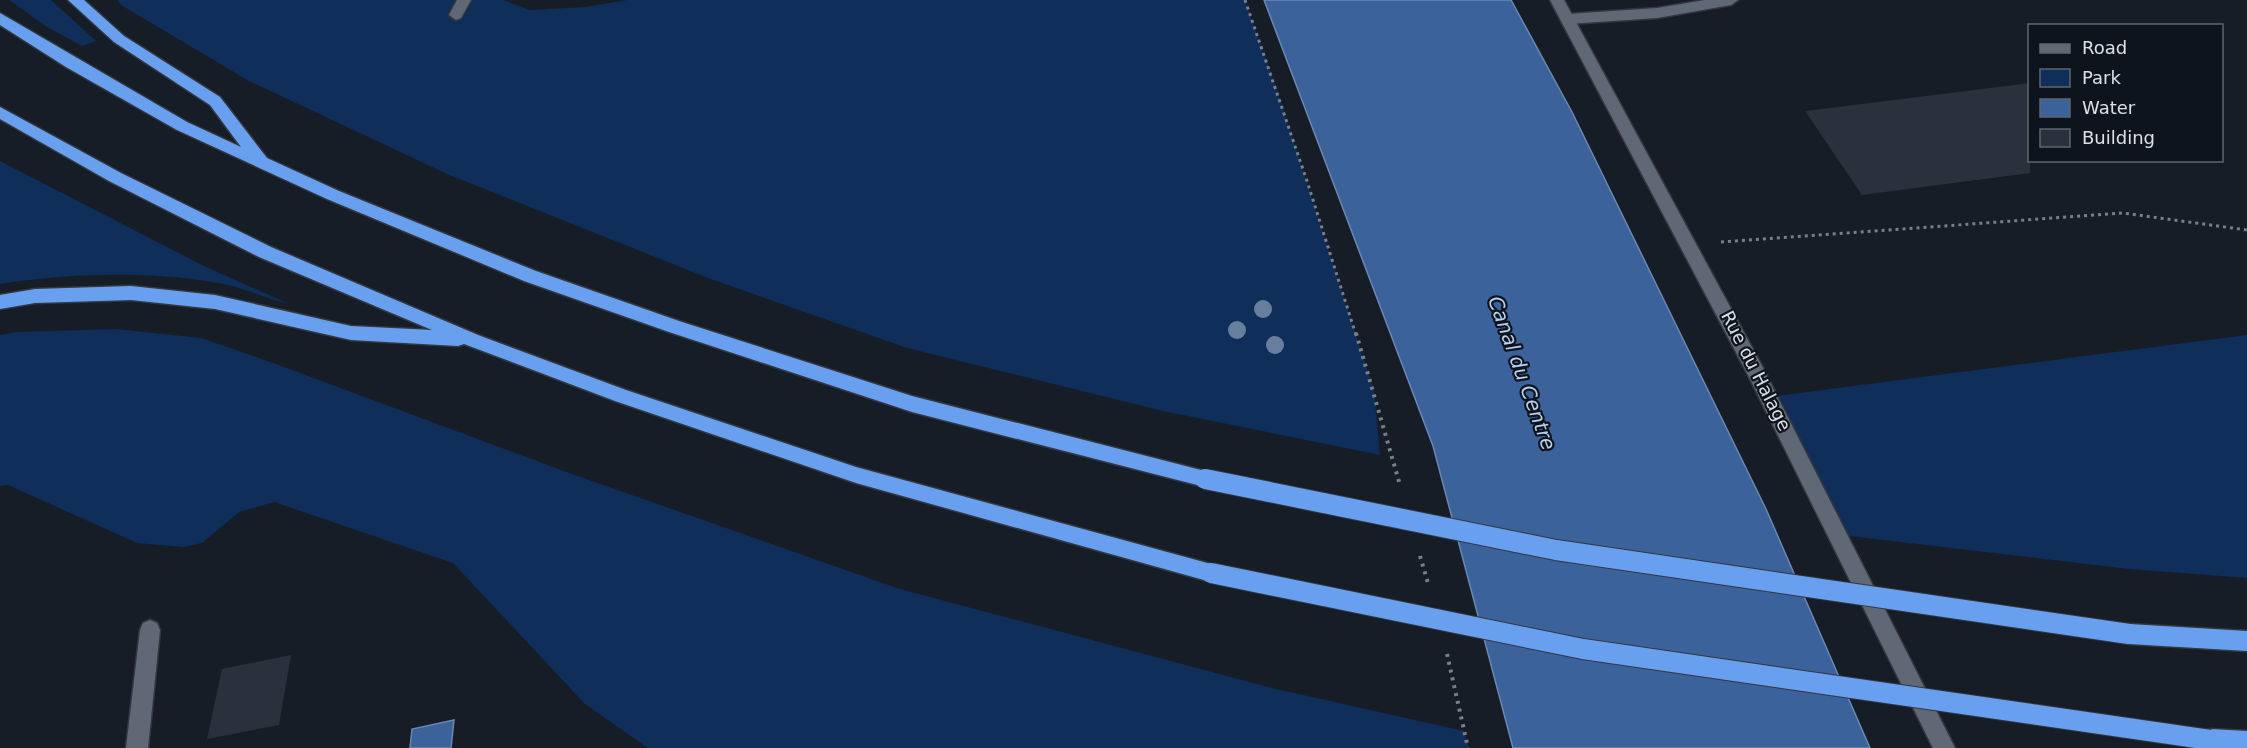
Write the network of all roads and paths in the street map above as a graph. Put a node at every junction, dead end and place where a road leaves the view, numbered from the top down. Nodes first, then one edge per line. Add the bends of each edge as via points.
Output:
1 (75, 0) edge
2 (464, 0) edge
3 (1245, 0) edge
4 (1557, 0) edge
5 (1731, 0) edge
6 (456, 15) dead end
7 (0, 18) edge
8 (1568, 20) junction
9 (0, 112) edge
10 (262, 163) junction
11 (2247, 230) edge
12 (1691, 244) junction
13 (0, 302) edge
14 (472, 340) junction
15 (1402, 492) dead end
16 (1418, 548) dead end
17 (1430, 593) dead end
18 (150, 630) dead end
19 (2247, 641) edge
20 (1446, 649) dead end
21 (2247, 742) edge
22 (137, 748) edge
23 (1468, 748) edge
24 (1944, 748) edge

1 - 10 highway via 119,39 215,101
2 - 6 street
3 - 15 path via 1374,391
4 - 8 street, Rue du Halage
5 - 8 street via 1657,13
7 - 10 highway via 171,120
8 - 12 street, Rue du Halage
9 - 14 highway via 115,177 265,252
10 - 19 highway, bridge via 530,276 675,327 912,404 1205,479 1556,550 2129,634
11 - 12 path via 2123,213
12 - 24 street, Rue du Halage via 1841,535
13 - 14 highway via 35,296 131,293 215,302 351,333
14 - 21 highway, bridge via 621,396 856,475 1211,573 1582,649 2210,740
16 - 17 path
18 - 22 street
20 - 23 path

